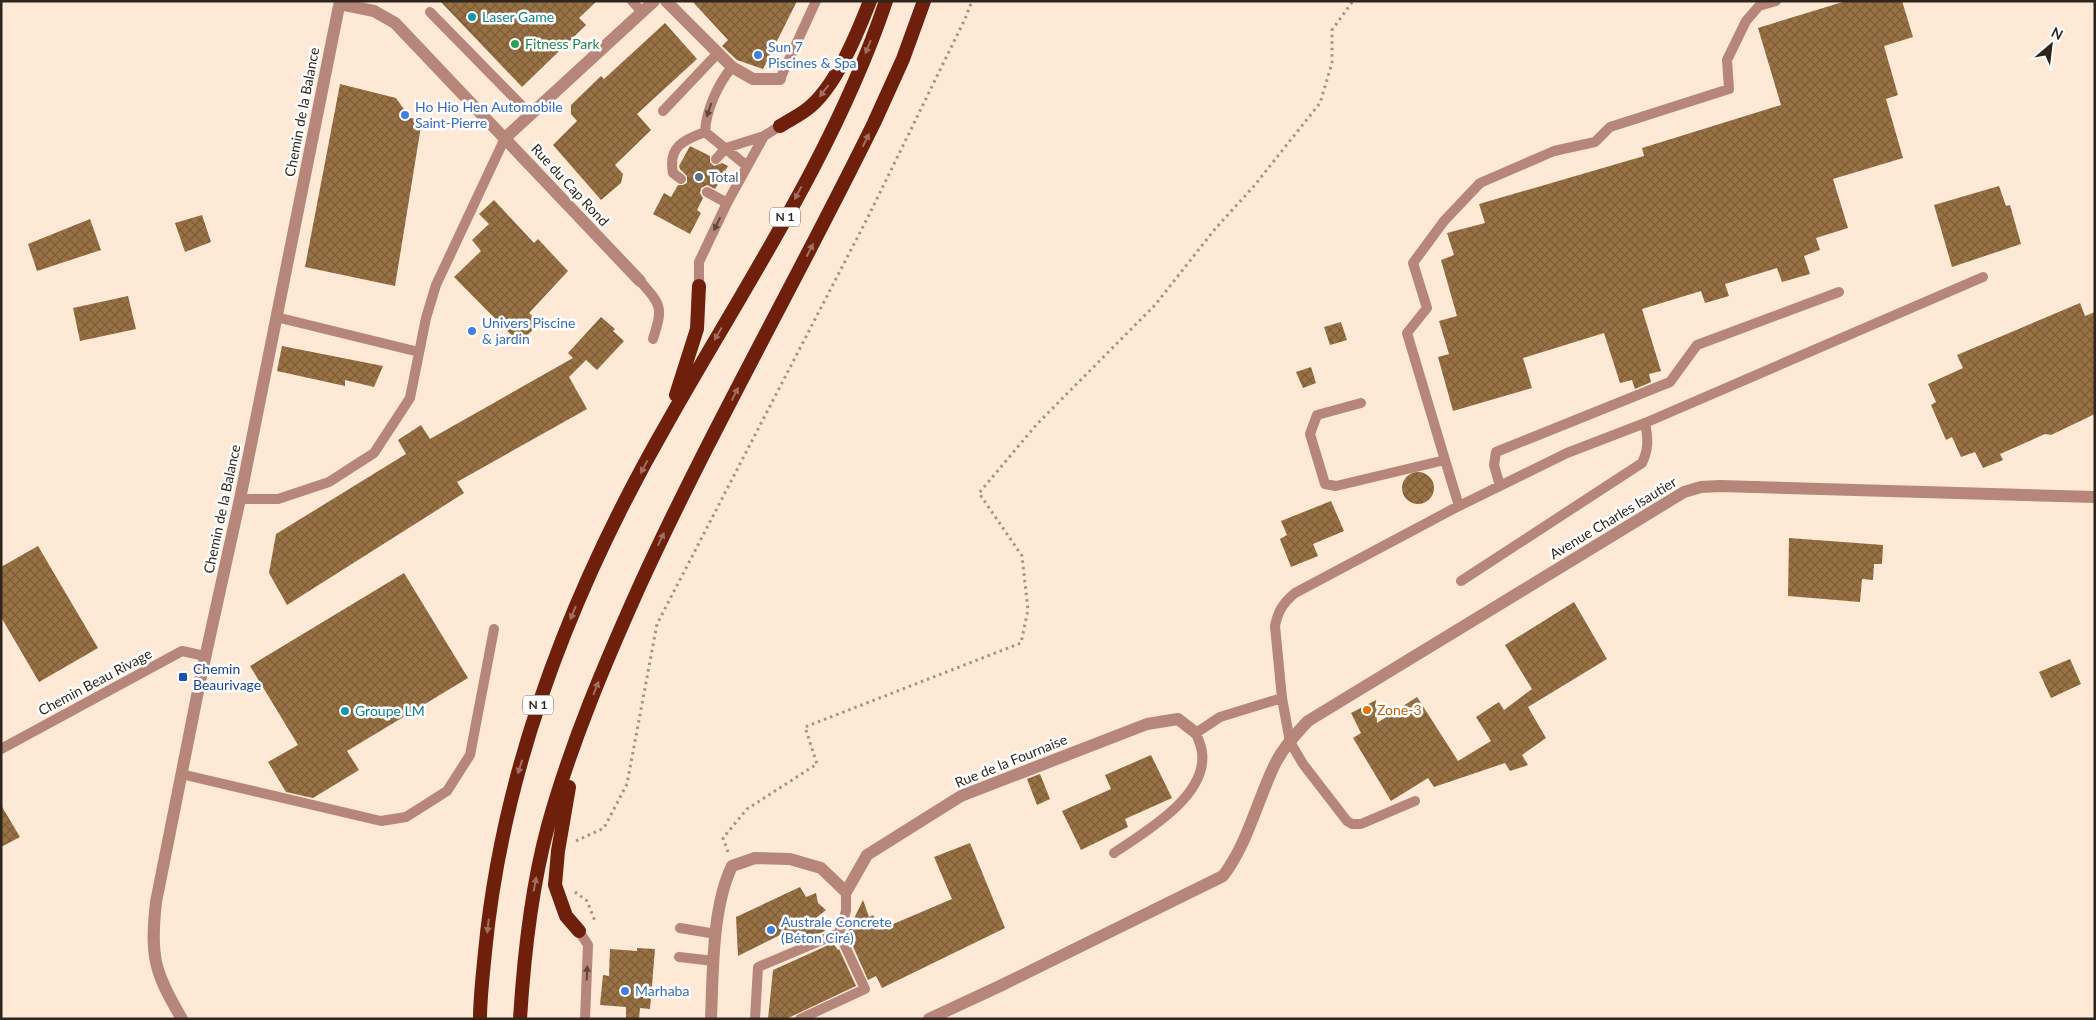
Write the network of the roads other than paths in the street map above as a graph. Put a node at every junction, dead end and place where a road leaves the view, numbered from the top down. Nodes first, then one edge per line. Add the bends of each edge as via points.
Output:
1 (632, 1) edge
2 (654, 1) edge
3 (666, 1) edge
4 (816, 1) edge
5 (870, 1) edge
6 (886, 1) edge
7 (924, 1) edge
8 (1776, 1) edge
9 (340, 2) edge
10 (430, 12) dead end
11 (642, 12) junction
12 (717, 54) junction
13 (732, 67) junction
14 (780, 79) joint
15 (662, 111) dead end
16 (531, 115) junction
17 (780, 126) joint
18 (705, 132) junction
19 (764, 136) junction
20 (505, 138) junction
21 (726, 148) junction
22 (716, 160) dead end
23 (747, 166) junction
24 (681, 179) dead end
25 (707, 192) dead end
26 (727, 203) junction
27 (1983, 277) dead end
28 (640, 281) joint
29 (699, 286) joint
30 (1839, 292) dead end
31 (276, 317) junction
32 (653, 340) dead end
33 (419, 352) junction
34 (1361, 403) dead end
35 (1645, 423) junction
36 (666, 424) junction
37 (1445, 460) junction
38 (1500, 486) junction
39 (2095, 497) edge
40 (240, 499) junction
41 (1460, 506) junction
42 (1461, 581) dead end
43 (494, 629) dead end
44 (205, 656) junction
45 (1282, 698) junction
46 (579, 733) junction
47 (1196, 733) junction
48 (1290, 742) junction
49 (1, 749) edge
50 (181, 774) junction
51 (1415, 801) dead end
52 (1114, 853) dead end
53 (846, 892) junction
54 (680, 928) dead end
55 (579, 931) joint
56 (839, 933) junction
57 (716, 934) junction
58 (679, 956) dead end
59 (714, 961) junction
60 (182, 1019) edge
61 (480, 1019) edge
62 (520, 1019) edge
63 (585, 1019) edge
64 (711, 1019) edge
65 (755, 1019) edge
66 (800, 1019) edge
67 (929, 1019) edge

1 - 11 lane
2 - 11 street
3 - 12 street
4 - 14 lane
5 -> 17 highway via 854,42 826,90 808,109
6 -> 36 highway, N 1 via 834,125 781,226
46 -> 7 highway, N 1 via 612,646 674,511 857,158 903,59
8 - 37 lane via 1759,6 1746,21 1727,60 1729,88 1610,127 1595,142 1554,151 1480,183 1444,221 1413,263 1427,308 1407,333
9 - 20 street, Rue du Cap Rond via 374,10 395,23
9 - 31 street, Chemin de la Balance
10 - 16 lane
11 - 16 street
12 - 13 street
12 - 15 lane
13 - 14 street via 753,79
13 -> 18 lane via 712,102
16 - 20 street
17 - 19 lane
18 - 21 lane
18 - 24 lane via 685,139 671,161 673,173
19 - 21 lane
19 - 23 lane
20 - 28 street, Rue du Cap Rond
20 - 33 lane via 436,285
21 - 22 lane
21 - 23 lane
23 - 26 lane
25 - 26 lane
26 -> 29 lane via 699,262
27 - 35 lane
28 - 32 lane via 658,302 660,317
29 - 36 highway via 697,329
30 - 38 lane via 1697,345 1670,382 1496,452 1494,465
31 - 33 lane
31 - 40 street, Chemin de la Balance
33 - 40 lane via 410,398 374,453 329,482 278,499
34 - 37 lane via 1317,415 1310,434 1325,484 1336,486
35 - 38 lane via 1567,453
35 - 42 lane via 1647,453 1642,463
36 -> 61 highway, N 1 via 607,537 543,690 515,784 496,867
37 - 41 lane
38 - 41 lane
39 - 48 street, Avenue Charles Isautier via 1720,486 1684,492 1308,721
40 - 44 street, Chemin de la Balance
41 - 45 lane via 1295,593 1283,604 1275,626
43 - 50 lane via 470,755 448,791 406,817 382,821
44 - 49 lane, Chemin Beau Rivage via 182,651
44 - 50 street, Chemin de la Balance
45 - 47 lane via 1220,717
45 - 48 lane
46 - 55 highway via 555,885 566,916
62 -> 46 highway, N 1 via 523,965 535,883 548,825
47 - 52 lane via 1202,753 1199,775 1185,797 1167,818
47 - 53 street, Rue de la Fournaise via 1178,719 1147,724 961,796 867,855
48 - 51 lane via 1303,764 1352,824 1361,824
48 - 67 street via 1276,763 1236,859 1223,876
50 - 60 street, Chemin de la Balance via 152,934 160,979
53 - 56 lane via 846,911
53 - 57 street via 821,868 790,860 755,858 732,866 725,881
54 - 57 lane
63 -> 55 lane via 588,945
56 - 65 lane via 758,967
56 - 66 lane via 865,989
57 - 59 street
58 - 59 lane
59 - 64 street

